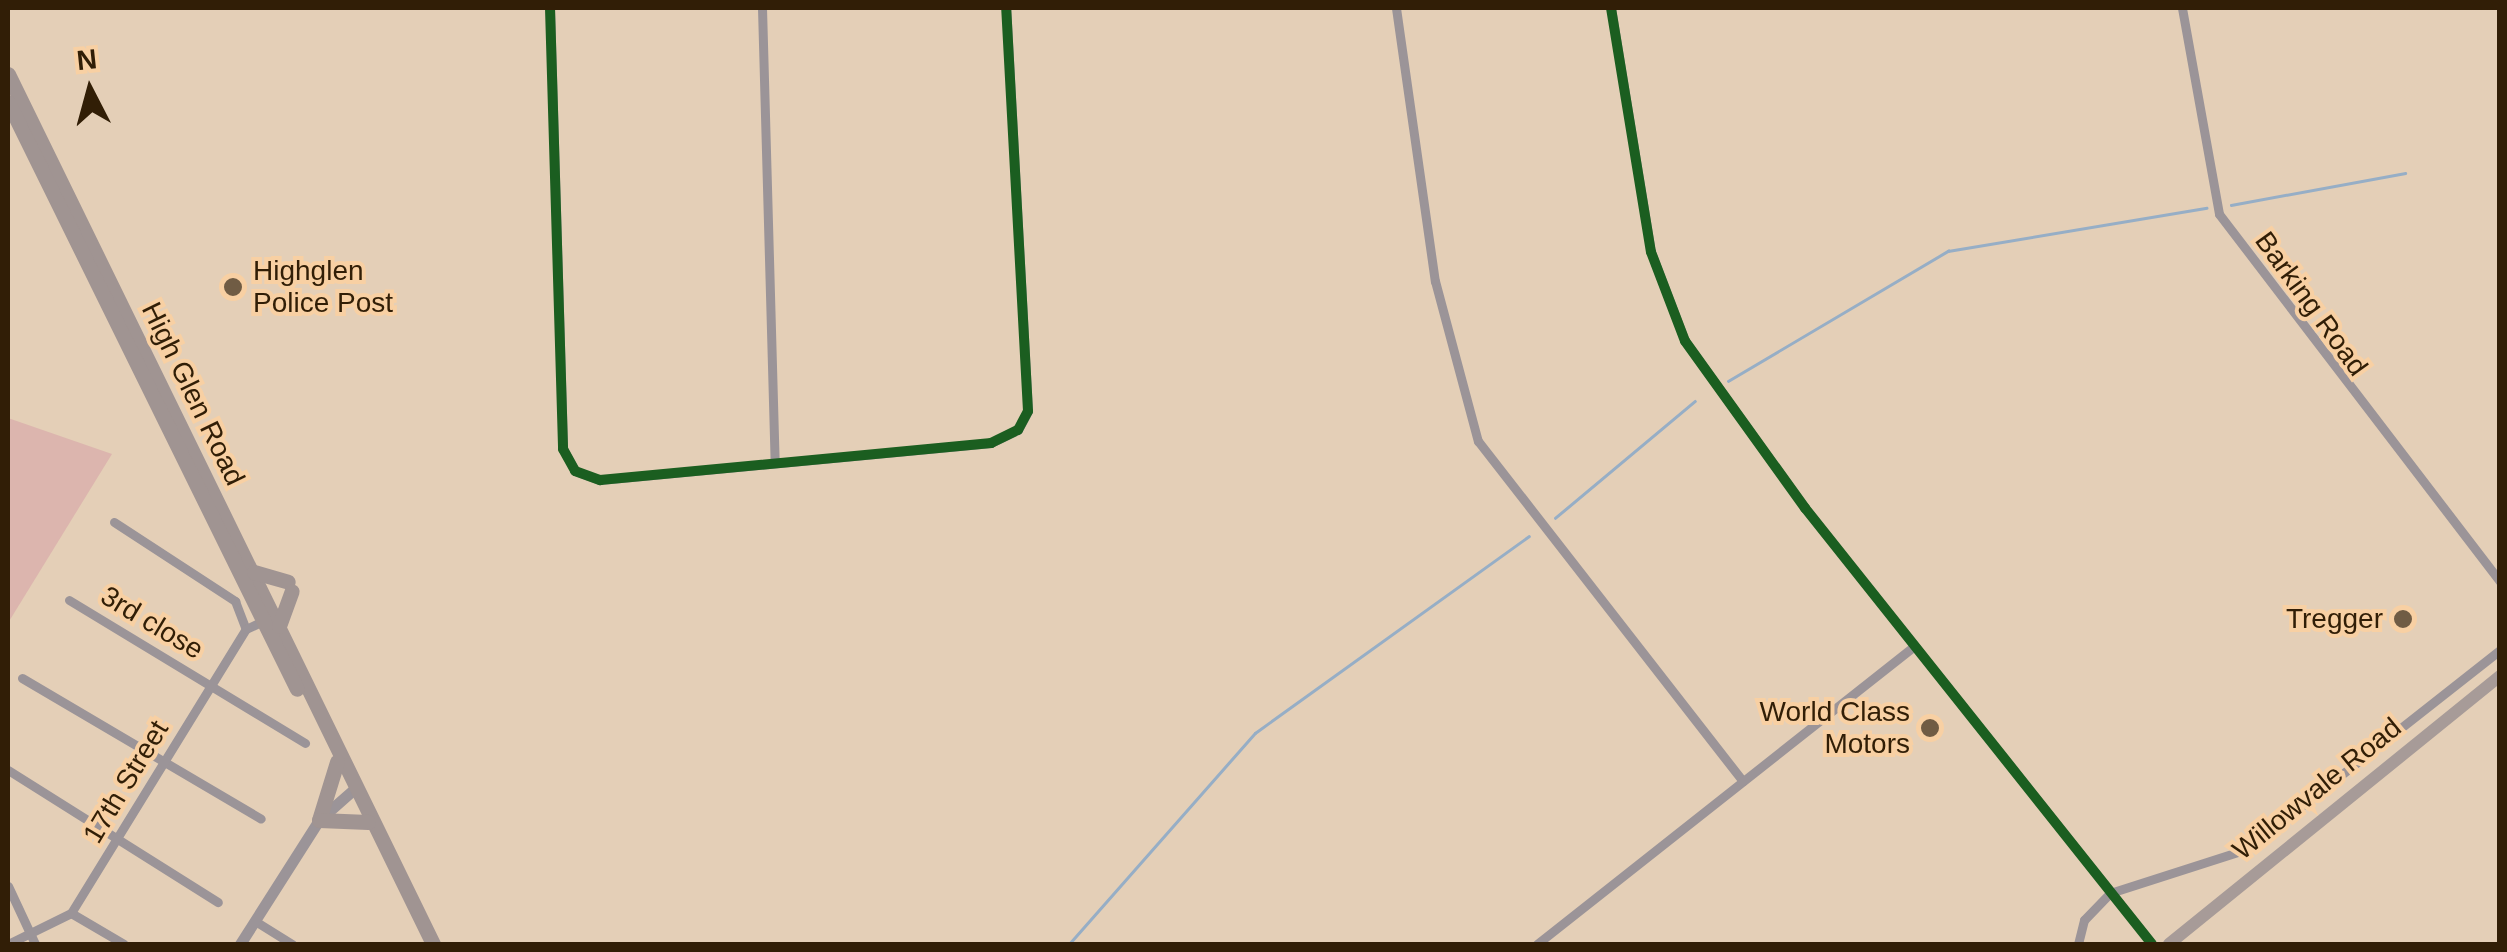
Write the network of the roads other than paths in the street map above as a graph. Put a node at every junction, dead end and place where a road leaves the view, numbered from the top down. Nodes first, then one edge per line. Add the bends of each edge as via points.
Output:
1 (550, 8) edge
2 (762, 8) edge
3 (1006, 8) edge
4 (1396, 8) edge
5 (1611, 8) edge
6 (2182, 8) edge
7 (8, 74) edge
8 (8, 102) edge
9 (775, 463) junction
10 (114, 522) dead end
11 (254, 572) junction
12 (2500, 582) edge
13 (69, 600) dead end
14 (271, 623) junction
15 (246, 629) junction
16 (1915, 646) junction
17 (2500, 650) edge
18 (2500, 676) edge
19 (22, 678) dead end
20 (211, 684) junction
21 (305, 743) dead end
22 (163, 760) junction
23 (337, 762) junction
24 (8, 770) edge
25 (1743, 781) junction
26 (352, 791) junction
27 (261, 818) dead end
28 (319, 820) junction
29 (368, 822) junction
30 (121, 835) junction
31 (380, 844) junction
32 (8, 886) edge
33 (2110, 893) junction
34 (218, 902) dead end
35 (71, 913) junction
36 (255, 922) junction
37 (30, 934) junction
38 (8, 944) edge
39 (35, 944) edge
40 (124, 944) edge
41 (240, 944) edge
42 (292, 944) edge
43 (422, 944) edge
44 (433, 944) edge
45 (1536, 944) edge
46 (2078, 944) edge
47 (2152, 944) edge
48 (2169, 944) edge

1 - 9 street via 568,462 600,480
2 - 9 street
3 - 9 street via 1025,421 991,442
4 - 25 street via 1435,281 1478,441
5 - 16 street via 1651,252 1685,340
6 - 12 street, Barking Road via 2210,183 2228,230
7 - 11 main road, High Glen Road
8 - 14 main road, High Glen Road
10 - 15 street via 235,601
11 - 14 main road, High Glen Road
11 - 14 main road via 290,587
13 - 20 street, 3rd close
14 - 15 street
14 - 23 main road, High Glen Road
15 - 20 street, 17th Street
16 - 25 street
16 - 33 street
17 - 33 street via 2247,849
18 - 48 main road, Willowvale Road
19 - 22 street
20 - 21 street, 3rd close
20 - 22 street, 17th Street
22 - 27 street
22 - 30 street, 17th Street
23 - 26 main road, High Glen Road
23 - 28 main road
24 - 30 street
25 - 45 street
26 - 28 street
26 - 29 main road, High Glen Road
28 - 29 main road
28 - 36 street
29 - 31 main road, High Glen Road
30 - 34 street
30 - 35 street, 17th Street
31 - 43 main road, High Glen Road
31 - 44 main road, High Glen Road
32 - 37 street
33 - 46 street via 2084,920
33 - 47 street
35 - 37 street
35 - 40 street
36 - 41 street
36 - 42 street
37 - 38 street
37 - 39 street

